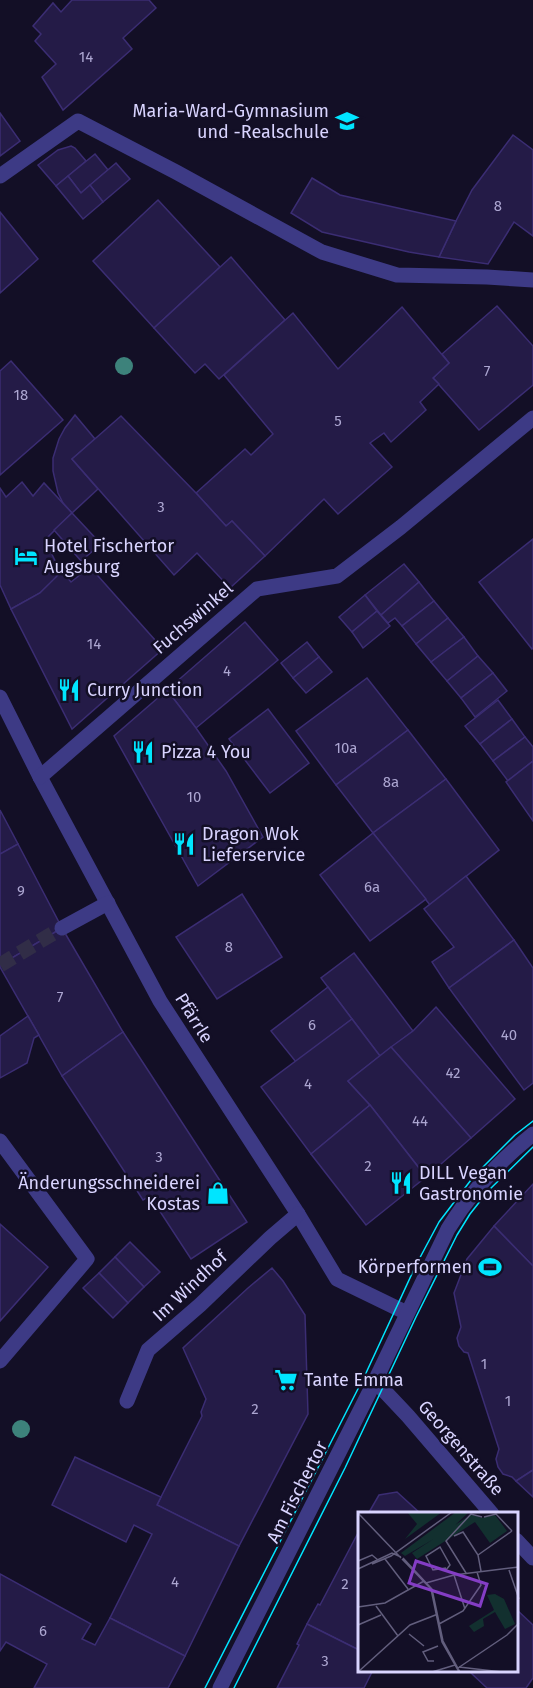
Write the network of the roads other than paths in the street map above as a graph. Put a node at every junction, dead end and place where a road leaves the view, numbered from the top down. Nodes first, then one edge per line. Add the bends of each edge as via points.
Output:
1 (0, 176) edge
2 (533, 280) edge
3 (533, 418) edge
4 (0, 697) edge
5 (40, 777) junction
6 (108, 903) junction
7 (62, 928) tunnel mouth
8 (533, 1134) edge
9 (0, 1141) edge
10 (298, 1214) junction
11 (407, 1313) junction
12 (0, 1361) edge
13 (375, 1381) junction
14 (127, 1401) dead end
15 (490, 1512) edge
16 (518, 1542) edge
17 (533, 1558) edge
18 (220, 1688) edge

1 - 2 street via 78,121 322,252 397,275
3 - 5 street, Fuchswinkel via 337,576 257,589
4 - 5 street, Pfärrle
5 - 6 street, Pfärrle
6 - 7 street
6 - 10 street, Pfärrle via 160,1001
8 - 11 street, Am Fischertor via 481,1183 461,1209
9 - 12 street via 87,1259
10 - 11 street, Pfärrle via 337,1279
10 - 14 street, Im Windhof via 148,1350
11 - 13 street, Am Fischertor
13 - 15 street, Georgenstraße
13 - 18 street, Am Fischertor
16 - 17 street

